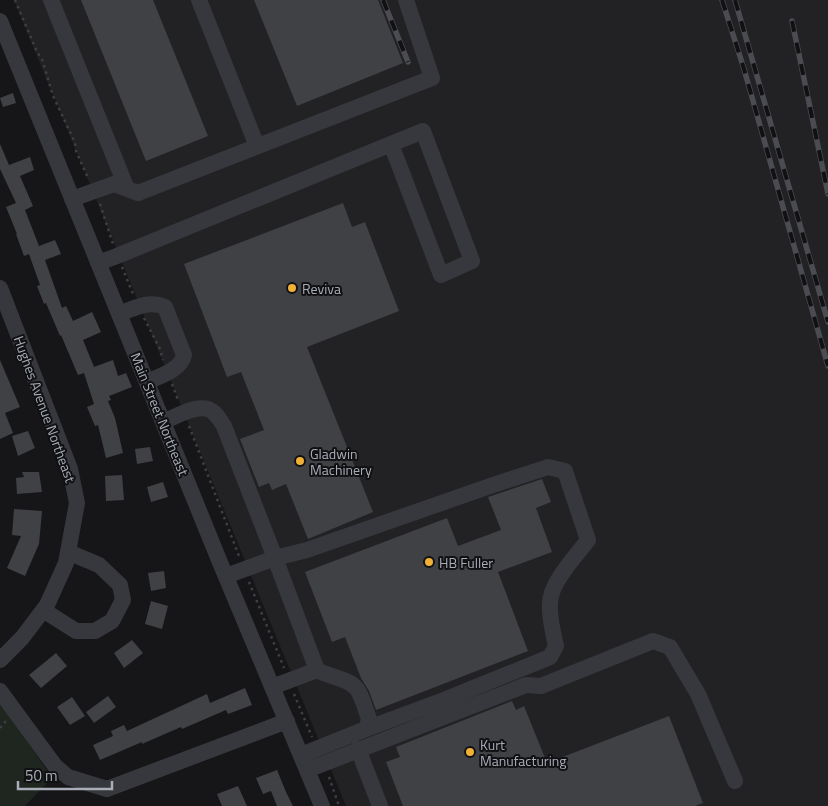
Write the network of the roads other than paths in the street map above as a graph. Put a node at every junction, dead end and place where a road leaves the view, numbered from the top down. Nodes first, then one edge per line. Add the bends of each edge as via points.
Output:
1 (51, 0) edge
2 (199, 0) edge
3 (406, 0) edge
4 (0, 22) edge
5 (391, 144) junction
6 (257, 146) junction
7 (127, 189) junction
8 (72, 199) junction
9 (98, 263) junction
10 (0, 288) edge
11 (119, 314) junction
12 (147, 382) junction
13 (163, 422) junction
14 (68, 552) junction
15 (275, 558) junction
16 (226, 576) junction
17 (43, 610) junction
18 (0, 660) edge
19 (317, 670) junction
20 (272, 687) junction
21 (0, 691) edge
22 (287, 722) junction
23 (366, 728) junction
24 (358, 749) junction
25 (304, 762) junction
26 (735, 781) dead end
27 (322, 806) edge
28 (380, 806) edge

1 - 7 street
2 - 6 street
3 - 6 street via 432,78
4 - 8 street, Main Street Northeast
5 - 5 street via 423,131 472,261 441,275
5 - 9 street
6 - 7 street via 138,193
7 - 8 street via 114,184
8 - 9 street, Main Street Northeast
9 - 11 street, Main Street Northeast
10 - 14 street, Hughes Avenue Northeast via 70,469 77,503
11 - 12 street, Main Street Northeast
11 - 12 street via 145,304 165,307 184,355 183,360 178,367
12 - 13 street, Main Street Northeast
13 - 15 street via 193,410 208,409 216,415 224,426
13 - 16 street, Main Street Northeast
14 - 17 street, Hughes Avenue Northeast via 66,563
14 - 17 street via 99,565 120,584 123,600 112,621 95,631 76,631
15 - 16 street
15 - 19 street
15 - 23 street via 307,550 548,467 565,471 588,540 555,584 550,602 556,646 550,657
16 - 20 street, Main Street Northeast
17 - 18 street, Hughes Avenue Northeast
19 - 20 street
19 - 23 street via 357,689 369,720
20 - 22 street, Main Street Northeast
21 - 22 street via 55,766 68,777 107,789
22 - 25 street, Main Street Northeast
23 - 25 street
24 - 25 street
24 - 26 street via 526,685 541,686 653,641 670,647 698,694
24 - 28 street
25 - 27 street, Main Street Northeast

